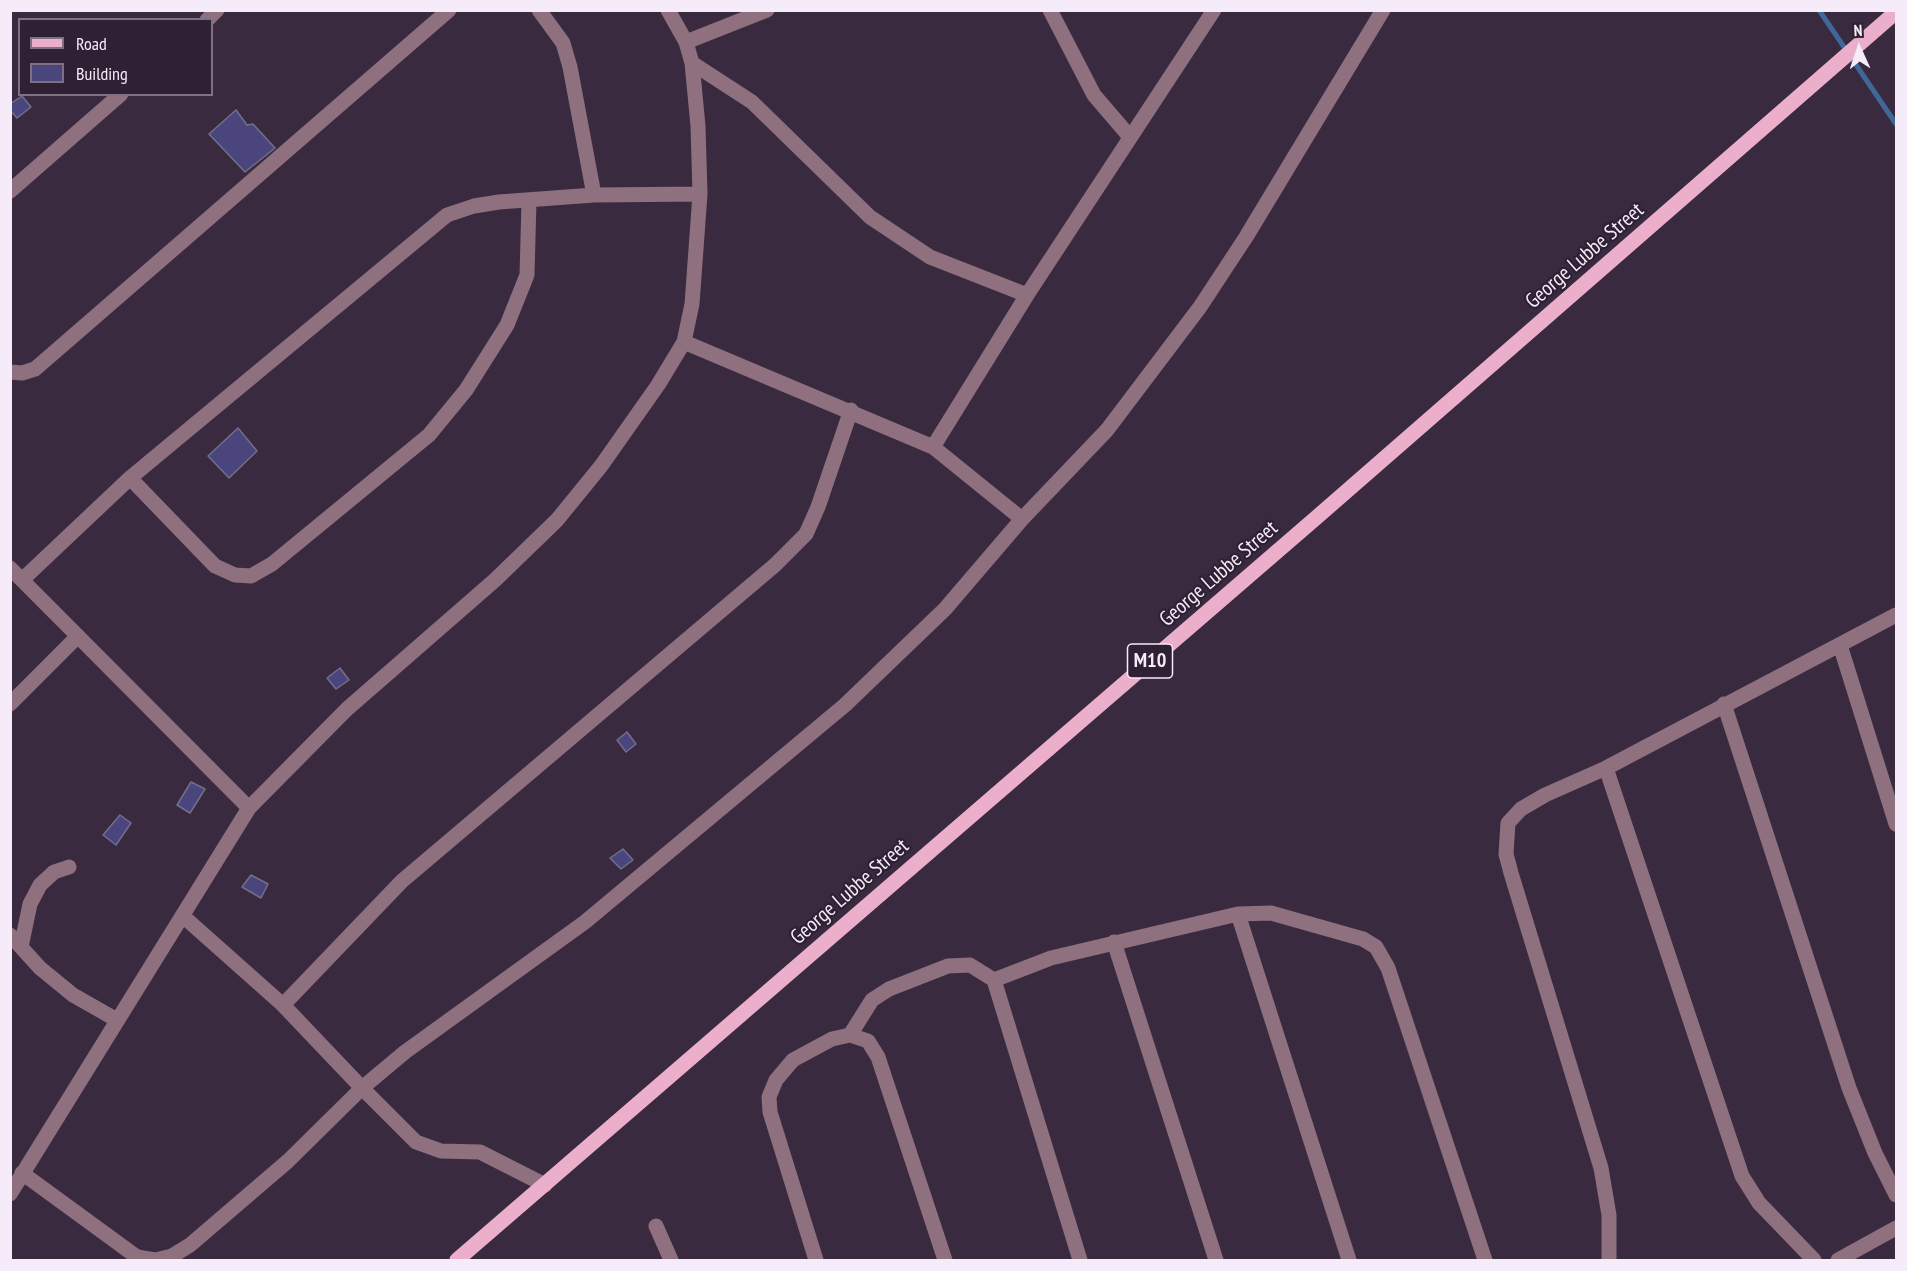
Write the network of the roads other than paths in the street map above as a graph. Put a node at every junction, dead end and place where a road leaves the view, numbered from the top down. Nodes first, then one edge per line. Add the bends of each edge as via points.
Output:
1 (449, 10) edge
2 (539, 10) edge
3 (668, 10) edge
4 (767, 10) edge
5 (1050, 10) edge
6 (1214, 10) edge
7 (1383, 10) edge
8 (1884, 10) edge
9 (1896, 12) edge
10 (1896, 25) edge
11 (1866, 37) junction
12 (686, 42) junction
13 (692, 63) junction
14 (119, 96) edge
15 (1130, 137) junction
16 (10, 191) edge
17 (700, 194) junction
18 (594, 195) junction
19 (529, 201) junction
20 (1027, 295) junction
21 (684, 342) junction
22 (10, 372) edge
23 (851, 410) junction
24 (933, 447) junction
25 (130, 478) junction
26 (1022, 519) junction
27 (10, 568) edge
28 (22, 580) junction
29 (1896, 615) edge
30 (78, 636) junction
31 (1840, 645) junction
32 (10, 704) edge
33 (1724, 704) junction
34 (1606, 768) junction
35 (249, 808) junction
36 (1896, 824) edge
37 (69, 867) dead end
38 (1238, 914) junction
39 (184, 917) junction
40 (10, 935) edge
41 (1114, 942) junction
42 (21, 947) junction
43 (993, 980) junction
44 (283, 1005) junction
45 (117, 1020) junction
46 (850, 1035) junction
47 (362, 1088) junction
48 (22, 1173) junction
49 (545, 1185) junction
50 (10, 1194) edge
51 (1896, 1195) edge
52 (656, 1226) dead end
53 (1896, 1228) edge
54 (457, 1260) edge
55 (671, 1260) edge
56 (816, 1260) edge
57 (945, 1260) edge
58 (1080, 1260) edge
59 (1216, 1260) edge
60 (1349, 1260) edge
61 (1485, 1260) edge
62 (1609, 1260) edge
63 (1814, 1260) edge
64 (1838, 1260) edge

1 - 22 street via 35,369
2 - 18 street via 563,44 570,67
3 - 12 street
4 - 12 street
5 - 15 street via 1094,95
6 - 15 street
7 - 26 street via 1200,307 1107,430
8 - 11 main road
9 - 11 main road, George Lubbe Street / M10
10 - 11 main road
11 - 49 main road, George Lubbe Street / M10
12 - 13 street
13 - 17 street
13 - 20 street via 752,102 870,217 930,257
14 - 16 street
15 - 20 street
17 - 18 street
17 - 21 street via 692,303
18 - 19 street
19 - 25 street via 474,206 447,215
19 - 25 street via 527,275 507,325 466,390 429,435 272,564 251,576 235,575 215,566
20 - 24 street
21 - 23 street
21 - 35 street via 601,466 557,520 495,580 347,709
23 - 24 street
23 - 44 street via 806,534 776,565 402,881
24 - 26 street
25 - 28 street
26 - 47 street via 945,609 845,705 585,922 405,1052
27 - 28 street
28 - 30 street
29 - 31 street
30 - 32 street
30 - 35 street
31 - 33 street
31 - 36 street
33 - 34 street
33 - 51 street via 1849,1088
34 - 62 street via 1521,809 1509,823 1506,854 1602,1168 1609,1215
34 - 63 street via 1742,1176 1759,1203
35 - 39 street
37 - 42 street via 54,872 39,885 30,904
38 - 41 street
38 - 60 street
38 - 61 street via 1271,913 1363,939 1376,947 1388,968
39 - 44 street
39 - 45 street
40 - 42 street
41 - 43 street via 1051,958
41 - 59 street
42 - 45 street via 73,995
43 - 46 street via 970,965 948,966 889,989 872,1000
43 - 58 street
44 - 47 street
45 - 48 street
46 - 56 street via 832,1039 794,1060 769,1097 770,1112
46 - 57 street via 868,1041 879,1057
47 - 48 street via 288,1161 172,1256 155,1260 137,1257
47 - 49 street via 416,1142 441,1151 480,1152
48 - 50 street
49 - 54 main road, George Lubbe Street / M10
52 - 55 street
53 - 64 street

